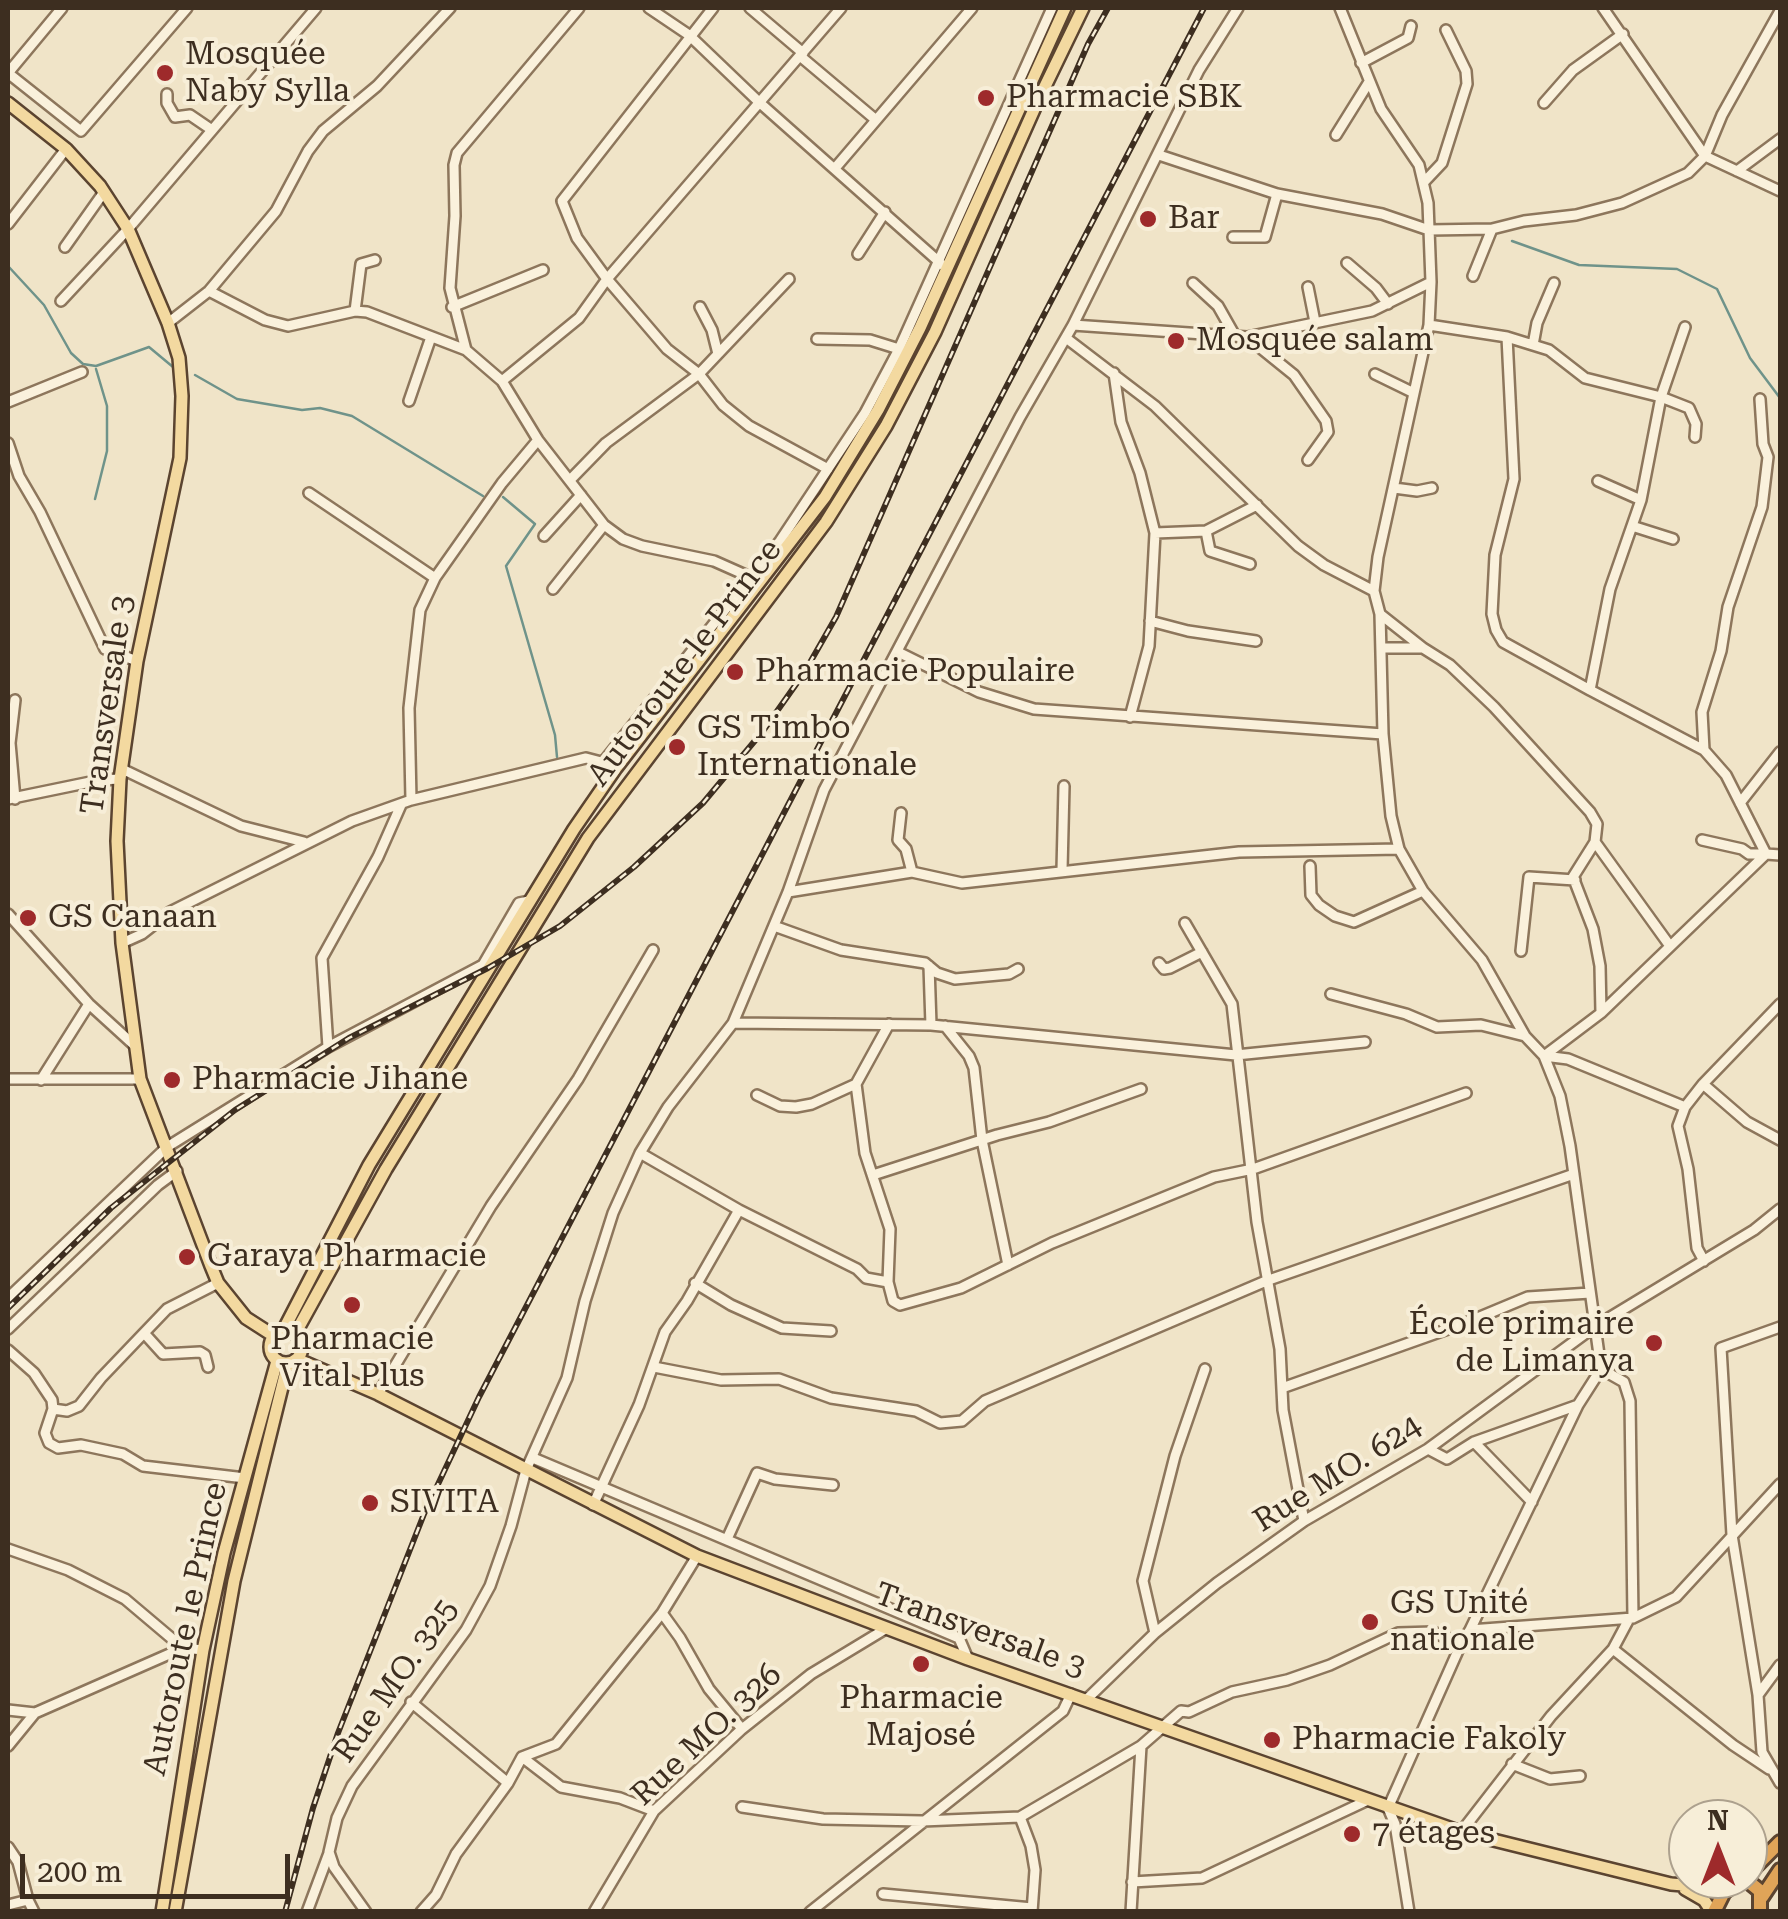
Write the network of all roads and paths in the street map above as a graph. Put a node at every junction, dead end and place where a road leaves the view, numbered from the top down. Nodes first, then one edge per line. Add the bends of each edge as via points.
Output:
1 (62, 8) edge
2 (187, 8) edge
3 (316, 8) edge
4 (450, 8) edge
5 (579, 8) edge
6 (649, 8) edge
7 (713, 8) edge
8 (750, 8) edge
9 (841, 8) edge
10 (972, 8) edge
11 (1052, 8) edge
12 (1065, 8) edge
13 (1083, 8) edge
14 (1238, 8) edge
15 (1340, 8) edge
16 (1603, 8) edge
17 (1780, 11) edge
18 (1411, 26) dead end
19 (1446, 30) dead end
20 (1623, 34) junction
21 (689, 36) junction
22 (801, 54) junction
23 (1361, 63) junction
24 (8, 73) edge
25 (1369, 82) junction
26 (168, 94) dead end
27 (8, 103) edge
28 (760, 103) junction
29 (1544, 104) dead end
30 (876, 120) junction
31 (212, 130) junction
32 (1336, 134) dead end
33 (1780, 139) edge
34 (66, 148) junction
35 (1159, 154) junction
36 (1705, 156) junction
37 (836, 167) junction
38 (1737, 171) junction
39 (1424, 180) junction
40 (1780, 191) edge
41 (104, 192) junction
42 (1277, 194) junction
43 (885, 212) junction
44 (8, 224) edge
45 (128, 229) junction
46 (1492, 229) junction
47 (1428, 230) junction
48 (1233, 237) dead end
49 (64, 246) dead end
50 (858, 254) dead end
51 (375, 260) dead end
52 (941, 263) junction
53 (1347, 263) dead end
54 (543, 270) dead end
55 (1473, 276) dead end
56 (607, 279) junction
57 (790, 279) dead end
58 (1431, 282) junction
59 (1193, 283) dead end
60 (1554, 283) dead end
61 (1308, 287) dead end
62 (210, 292) junction
63 (62, 301) dead end
64 (1388, 304) junction
65 (700, 306) dead end
66 (452, 307) junction
67 (355, 311) junction
68 (1315, 322) junction
69 (168, 323) junction
70 (1073, 325) junction
71 (1429, 325) junction
72 (1684, 327) dead end
73 (1235, 336) junction
74 (431, 337) junction
75 (1247, 337) junction
76 (1506, 337) junction
77 (1066, 338) junction
78 (816, 339) dead end
79 (1533, 345) junction
80 (899, 349) junction
81 (466, 350) junction
82 (718, 354) junction
83 (82, 372) dead end
84 (1114, 373) junction
85 (699, 374) junction
86 (1375, 374) dead end
87 (502, 381) junction
88 (1414, 394) junction
89 (1661, 396) junction
90 (1760, 399) dead end
91 (8, 402) edge
92 (409, 402) dead end
93 (1695, 436) dead end
94 (538, 440) junction
95 (8, 443) edge
96 (1308, 460) dead end
97 (828, 470) junction
98 (570, 480) junction
99 (1598, 481) dead end
100 (1394, 488) junction
101 (1432, 488) dead end
102 (309, 493) dead end
103 (582, 495) junction
104 (1641, 500) junction
105 (1258, 505) junction
106 (604, 525) junction
107 (1632, 526) junction
108 (1206, 531) junction
109 (1155, 533) junction
110 (544, 536) dead end
111 (1673, 539) dead end
112 (1250, 564) dead end
113 (435, 578) junction
114 (750, 578) junction
115 (553, 589) dead end
116 (1374, 591) junction
117 (1380, 614) junction
118 (1150, 621) junction
119 (1256, 641) dead end
120 (1382, 648) junction
121 (1423, 648) junction
122 (898, 652) junction
123 (137, 662) junction
124 (1590, 690) junction
125 (15, 700) dead end
126 (1130, 717) junction
127 (1383, 734) junction
128 (1704, 750) junction
129 (1780, 752) edge
130 (610, 764) junction
131 (121, 774) junction
132 (1064, 786) dead end
133 (11, 799) edge
134 (406, 802) junction
135 (1740, 803) junction
136 (900, 813) dead end
137 (1702, 840) dead end
138 (305, 842) junction
139 (1595, 842) junction
140 (1399, 849) junction
141 (1766, 854) junction
142 (1780, 856) edge
143 (1310, 866) dead end
144 (1062, 870) junction
145 (912, 872) junction
146 (1575, 880) junction
147 (1423, 891) junction
148 (788, 892) junction
149 (528, 900) junction
150 (8, 914) edge
151 (1186, 923) dead end
152 (774, 926) junction
153 (122, 942) junction
154 (1670, 946) junction
155 (653, 950) dead end
156 (1521, 951) dead end
157 (1202, 952) junction
158 (1159, 963) dead end
159 (929, 966) junction
160 (1018, 969) dead end
161 (1331, 994) dead end
162 (88, 1004) junction
163 (1780, 1004) edge
164 (1601, 1013) junction
165 (734, 1022) junction
166 (888, 1024) junction
167 (931, 1025) junction
168 (945, 1026) junction
169 (1526, 1036) junction
170 (1365, 1042) dead end
171 (134, 1044) junction
172 (328, 1048) junction
173 (1236, 1055) junction
174 (1544, 1056) junction
175 (8, 1079) edge
176 (140, 1079) junction
177 (41, 1080) junction
178 (856, 1084) junction
179 (1703, 1084) junction
180 (1141, 1089) dead end
181 (1466, 1093) dead end
182 (756, 1096) dead end
183 (1685, 1107) junction
184 (982, 1140) junction
185 (1780, 1140) edge
186 (167, 1147) junction
187 (640, 1153) junction
188 (1253, 1169) junction
189 (177, 1172) junction
190 (1574, 1174) junction
191 (873, 1175) junction
192 (1780, 1209) edge
193 (739, 1210) junction
194 (1704, 1261) junction
195 (1008, 1265) junction
196 (1266, 1281) junction
197 (888, 1282) junction
198 (218, 1283) junction
199 (695, 1284) junction
200 (1590, 1293) junction
201 (8, 1298) edge
202 (1780, 1327) edge
203 (1594, 1328) junction
204 (8, 1329) edge
205 (831, 1332) dead end
206 (144, 1333) junction
207 (284, 1334) junction
208 (8, 1350) edge
209 (287, 1361) junction
210 (208, 1367) dead end
211 (654, 1367) junction
212 (1601, 1369) junction
213 (1205, 1370) dead end
214 (1282, 1388) junction
215 (378, 1394) junction
216 (1578, 1405) junction
217 (53, 1409) junction
218 (1474, 1442) junction
219 (1428, 1448) junction
220 (532, 1458) junction
221 (526, 1470) junction
222 (245, 1478) junction
223 (833, 1484) dead end
224 (1780, 1484) edge
225 (602, 1487) junction
226 (1532, 1502) junction
227 (593, 1505) junction
228 (1304, 1521) junction
229 (1732, 1534) junction
230 (727, 1538) junction
231 (8, 1549) edge
232 (697, 1556) junction
233 (662, 1613) junction
234 (1631, 1618) junction
235 (887, 1628) junction
236 (1470, 1630) junction
237 (1154, 1632) junction
238 (1461, 1644) junction
239 (184, 1648) junction
240 (1613, 1649) junction
241 (203, 1650) junction
242 (968, 1658) junction
243 (1780, 1665) edge
244 (1071, 1694) junction
245 (1758, 1695) junction
246 (1086, 1698) junction
247 (412, 1702) junction
248 (8, 1710) edge
249 (35, 1714) junction
250 (1162, 1726) junction
251 (742, 1729) junction
252 (8, 1746) edge
253 (1141, 1746) junction
254 (522, 1757) junction
255 (1512, 1764) junction
256 (1772, 1771) junction
257 (1580, 1776) dead end
258 (508, 1783) junction
259 (1780, 1783) edge
260 (1366, 1801) junction
261 (742, 1807) dead end
262 (1388, 1808) junction
263 (654, 1811) junction
264 (1020, 1817) junction
265 (922, 1821) junction
266 (1461, 1832) junction
267 (8, 1847) edge
268 (329, 1852) junction
269 (1780, 1870) edge
270 (1132, 1882) junction
271 (1668, 1883) edge
272 (883, 1894) dead end
273 (28, 1900) junction
274 (1761, 1904) edge
275 (8, 1906) edge
276 (1032, 1910) edge
277 (34, 1912) edge
278 (162, 1912) edge
279 (175, 1912) edge
280 (306, 1912) edge
281 (366, 1912) edge
282 (421, 1912) edge
283 (594, 1912) edge
284 (810, 1912) edge
285 (1131, 1912) edge
286 (1409, 1912) edge

1 - 24 street
2 - 24 street via 81,131
3 - 31 street
4 - 62 street via 377,86 323,131 276,211
5 - 66 street via 457,154
6 - 21 street
7 - 21 street
8 - 22 street
9 - 22 street
10 - 30 street
11 - 52 street
12 - 52 main road, Autoroute le Prince
13 - 207 main road, Autoroute le Prince via 886,426 826,522 588,838
14 - 35 street, Rue MO. 325
15 - 23 street
16 - 20 street
17 - 36 street
18 - 23 street via 1408,38
19 - 39 street via 1467,84 1442,162
20 - 29 street via 1573,70
20 - 36 street
21 - 28 street
21 - 56 street via 562,201 577,238
22 - 28 street
22 - 30 street
23 - 25 street
25 - 32 street
25 - 39 street
26 - 31 street via 175,116 190,115
27 - 34 main road, Transversale 3
28 - 37 street
28 - 56 street
30 - 37 street
31 - 45 street
33 - 38 street
34 - 41 main road, Transversale 3
34 - 44 street
35 - 42 street
35 - 70 street, Rue MO. 325
36 - 38 street
36 - 46 street via 1688,173 1622,202
37 - 43 street
38 - 40 street
39 - 47 street
41 - 45 main road, Transversale 3
41 - 49 street
42 - 47 street
42 - 48 street via 1266,237
43 - 50 street
43 - 52 street
45 - 63 street
45 - 69 main road, Transversale 3
46 - 47 street
46 - 55 street
47 - 58 street
51 - 67 street via 361,264
52 - 80 street
52 - 130 main road, Autoroute le Prince via 878,410 825,497
53 - 64 street
54 - 66 street
56 - 85 street via 667,349
56 - 87 street via 580,318
57 - 82 street
58 - 64 street
58 - 71 street
59 - 73 street via 1218,306
60 - 79 street
61 - 68 street
62 - 67 street via 288,326
62 - 69 street
64 - 68 street
65 - 82 street
66 - 81 street
67 - 74 street
68 - 75 street
69 - 123 main road, Transversale 3 via 179,358 180,458
70 - 73 street
70 - 77 street, Rue MO. 325
71 - 76 street
71 - 88 street
72 - 89 street
73 - 75 street
74 - 81 street
74 - 92 street
75 - 96 street via 1294,375 1326,421 1328,432
76 - 79 street
76 - 124 street via 1514,479 1494,556 1490,598 1496,630 1503,642
77 - 84 street
77 - 122 street, Rue MO. 325
78 - 80 street via 870,340
79 - 89 street via 1585,378
80 - 97 street
81 - 87 street
82 - 85 street
83 - 91 street
84 - 105 street
84 - 109 street via 1121,422
85 - 97 street via 749,426
85 - 98 street via 606,443
86 - 88 street
87 - 94 street
88 - 100 street
89 - 93 street via 1692,411
89 - 104 street
90 - 128 street via 1768,456 1762,506 1702,712
94 - 98 street
94 - 113 street
95 - 123 street via 105,650
97 - 114 street
98 - 103 street
99 - 104 street
100 - 101 street
100 - 116 street
102 - 113 street
103 - 106 street
103 - 110 street
104 - 107 street
105 - 108 street
105 - 116 street via 1311,556
106 - 114 street via 642,546 714,561
106 - 115 street
107 - 111 street
107 - 124 street via 1610,590
108 - 109 street
108 - 112 street via 1210,551
109 - 118 street
113 - 134 street via 420,610 414,650
114 - 130 street
116 - 117 street
117 - 120 street
117 - 121 street
118 - 119 street
118 - 126 street
120 - 121 street
120 - 127 street
121 - 139 street via 1450,665 1551,768 1590,812
122 - 126 street via 980,692 1034,709
122 - 148 street, Rue MO. 325 via 824,790
123 - 131 main road, Transversale 3
124 - 128 street
125 - 133 street
126 - 127 street
127 - 140 street
128 - 135 street
129 - 135 street
130 - 134 street via 586,758
130 - 149 main road, Autoroute le Prince
131 - 133 street
131 - 138 street via 241,826
131 - 153 main road, Transversale 3
132 - 144 street
134 - 138 street
134 - 172 street via 322,958
135 - 141 street
136 - 145 street via 898,840
137 - 141 street
138 - 153 street
139 - 146 street
139 - 154 street
140 - 144 street via 1240,852
140 - 147 street
141 - 142 street
141 - 154 street
143 - 147 street via 1311,896 1354,922
144 - 145 street via 962,883
145 - 148 street
146 - 156 street via 1530,877
146 - 164 street via 1594,929
147 - 169 street via 1482,960
148 - 152 street, Rue MO. 325
149 - 172 street via 483,965
149 - 207 main road, Autoroute le Prince via 370,1166
150 - 162 street
151 - 157 street
152 - 159 street via 841,950
152 - 165 street, Rue MO. 325
153 - 171 main road, Transversale 3
154 - 164 street
155 - 215 street
157 - 158 street via 1170,968
157 - 173 street via 1232,1004
159 - 160 street via 955,979
159 - 167 street
161 - 169 street via 1438,1027 1481,1025
162 - 171 street
162 - 177 street
163 - 179 street
164 - 174 street
165 - 166 street
165 - 187 street, Rue MO. 325
166 - 167 street
166 - 178 street
167 - 168 street
168 - 173 street
168 - 184 street via 974,1068
169 - 174 street
170 - 173 street
171 - 176 main road, Transversale 3
172 - 186 street
173 - 188 street
174 - 183 street via 1568,1059
174 - 190 street via 1560,1096
175 - 177 street
176 - 177 street
176 - 186 main road, Transversale 3
178 - 182 street via 796,1107
178 - 191 street
179 - 183 street
179 - 185 street
180 - 184 street
181 - 188 street
183 - 194 street via 1678,1126
184 - 191 street
184 - 195 street
186 - 189 main road, Transversale 3
186 - 201 street
187 - 193 street
187 - 220 street, Rue MO. 325 via 599,1254 567,1378
188 - 195 street via 1214,1177
188 - 196 street
189 - 198 main road, Transversale 3
189 - 204 street
190 - 196 street
190 - 200 street
191 - 197 street via 890,1229
192 - 194 street, Rue MO. 624
193 - 197 street via 866,1278
193 - 199 street
194 - 203 street, Rue MO. 624
195 - 197 street via 961,1288 900,1305
196 - 211 street via 985,1402 962,1421 940,1423 916,1411 831,1398 779,1379 721,1380
196 - 214 street
198 - 206 street via 167,1309
198 - 207 main road, Transversale 3 via 246,1318
199 - 205 street via 782,1328
199 - 211 street via 665,1332
200 - 203 street
200 - 214 street via 1528,1298
202 - 229 street via 1721,1348
203 - 212 street
203 - 219 street, Rue MO. 624
206 - 210 street via 163,1354 206,1355
206 - 217 street via 79,1406
207 - 209 main road via 302,1349
207 - 209 main road via 269,1350
208 - 217 street via 34,1372
209 - 215 main road, Transversale 3
209 - 222 main road, Autoroute le Prince
209 - 279 main road, Autoroute le Prince via 234,1580
211 - 225 street
212 - 216 street
212 - 234 street via 1624,1382 1630,1401
213 - 237 street via 1144,1581
214 - 228 street
215 - 221 main road, Transversale 3
216 - 218 street
216 - 226 street
217 - 222 street via 45,1434 58,1448 81,1445 124,1454 143,1466
218 - 219 street via 1447,1459
218 - 226 street
219 - 228 street, Rue MO. 624
220 - 221 street, Rue MO. 325
220 - 225 street
221 - 227 main road, Transversale 3
221 - 247 street, Rue MO. 325 via 490,1586
222 - 241 main road, Autoroute le Prince
223 - 230 street via 757,1473
224 - 229 street
225 - 227 street
225 - 230 street
226 - 236 street
227 - 232 main road, Transversale 3
228 - 237 street, Rue MO. 624
229 - 234 street via 1676,1597
229 - 245 street
230 - 242 street via 960,1638
231 - 239 street via 126,1599
232 - 233 street
232 - 235 main road, Transversale 3
233 - 251 street
233 - 254 street via 556,1744
234 - 236 street
234 - 240 street
235 - 242 main road, Transversale 3
235 - 251 street, Rue MO. 326 via 811,1674
236 - 238 street
237 - 246 street, Rue MO. 624
238 - 250 street via 1433,1632 1398,1633 1330,1665 1181,1712
238 - 262 street
239 - 241 street
239 - 249 street
240 - 255 street
240 - 256 street
241 - 278 main road, Autoroute le Prince
242 - 244 main road, Transversale 3
243 - 245 street
244 - 246 main road, Transversale 3
244 - 265 street via 1063,1711
245 - 256 street via 1762,1752
246 - 250 main road, Transversale 3
247 - 258 street
247 - 268 street, Rue MO. 325 via 352,1786
248 - 249 street
249 - 252 street
250 - 253 street
250 - 260 main road, Transversale 3
251 - 263 street, Rue MO. 326
253 - 264 street
253 - 270 street
254 - 258 street
254 - 263 street via 561,1787
255 - 257 street via 1550,1779
255 - 266 street
256 - 259 street
258 - 282 street
260 - 262 main road, Transversale 3
260 - 270 street via 1202,1878
261 - 265 street via 823,1819
262 - 266 main road, Transversale 3
262 - 286 street
263 - 283 street, Rue MO. 326
264 - 265 street
264 - 276 street via 1032,1846
265 - 284 street
266 - 271 main road, Transversale 3
267 - 273 street
268 - 280 street, Rue MO. 325
268 - 281 street
269 - 274 highway
270 - 285 street
272 - 276 street
273 - 275 street
273 - 277 street

